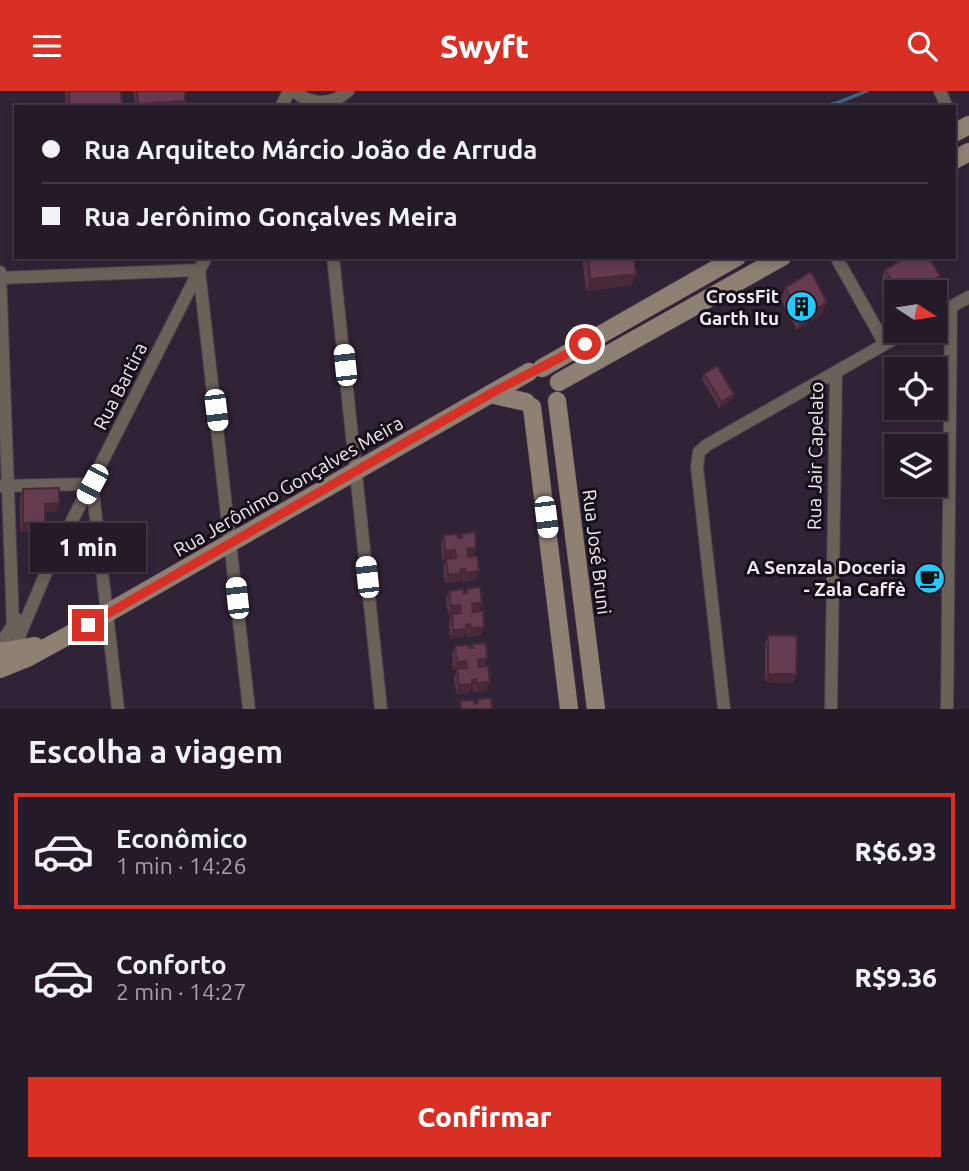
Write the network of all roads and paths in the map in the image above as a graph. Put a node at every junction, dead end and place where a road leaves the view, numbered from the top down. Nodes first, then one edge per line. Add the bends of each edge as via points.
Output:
1 (291, 91) edge
2 (348, 91) edge
3 (318, 104) edge
4 (205, 259) edge
5 (333, 259) edge
6 (733, 259) edge
7 (778, 259) edge
8 (837, 259) edge
9 (0, 269) edge
10 (200, 270) junction
11 (0, 278) edge
12 (969, 296) edge
13 (951, 307) junction
14 (947, 309) edge
15 (885, 344) joint
16 (536, 370) junction
17 (836, 372) junction
18 (559, 381) junction
19 (490, 394) junction
20 (557, 401) junction
21 (529, 404) junction
22 (356, 472) junction
23 (92, 484) junction
24 (4, 486) edge
25 (231, 543) junction
26 (48, 568) junction
27 (107, 614) junction
28 (13, 625) junction
29 (3, 660) edge
30 (118, 709) edge
31 (249, 709) edge
32 (381, 709) edge
33 (569, 709) edge
34 (596, 709) edge
35 (724, 709) edge
36 (831, 709) edge
37 (947, 709) edge

1 - 3 street
2 - 3 street
4 - 10 street, Rua Bartira
5 - 22 street
6 - 16 street, Rua Jerônimo Gonçalves Meira
7 - 18 street
8 - 15 street
9 - 11 street
10 - 11 street
10 - 23 street, Rua Bartira
10 - 25 street
11 - 24 street
12 - 13 street
13 - 14 street
13 - 37 street
15 - 17 street
16 - 18 street via 550,370
16 - 19 street, Rua Jerônimo Gonçalves Meira
16 - 21 street via 524,376 521,390
17 - 35 street via 699,452
17 - 36 street, Rua Jair Capelato
18 - 20 street, Rua José Bruni
19 - 21 street
19 - 22 street, Rua Jerônimo Gonçalves Meira
20 - 21 street via 545,408
20 - 34 street, Rua José Bruni
21 - 33 street
22 - 25 street, Rua Jerônimo Gonçalves Meira
22 - 32 street
23 - 24 street
23 - 26 street, Rua Bartira
23 - 27 street
24 - 28 street
25 - 27 street, Rua Jerônimo Gonçalves Meira
25 - 31 street
26 - 28 street, Rua Bartira
26 - 29 street, Rua Bartira
27 - 29 street, Rua Jerônimo Gonçalves Meira via 69,635
27 - 30 street
28 - 29 street, Rua Bartira

